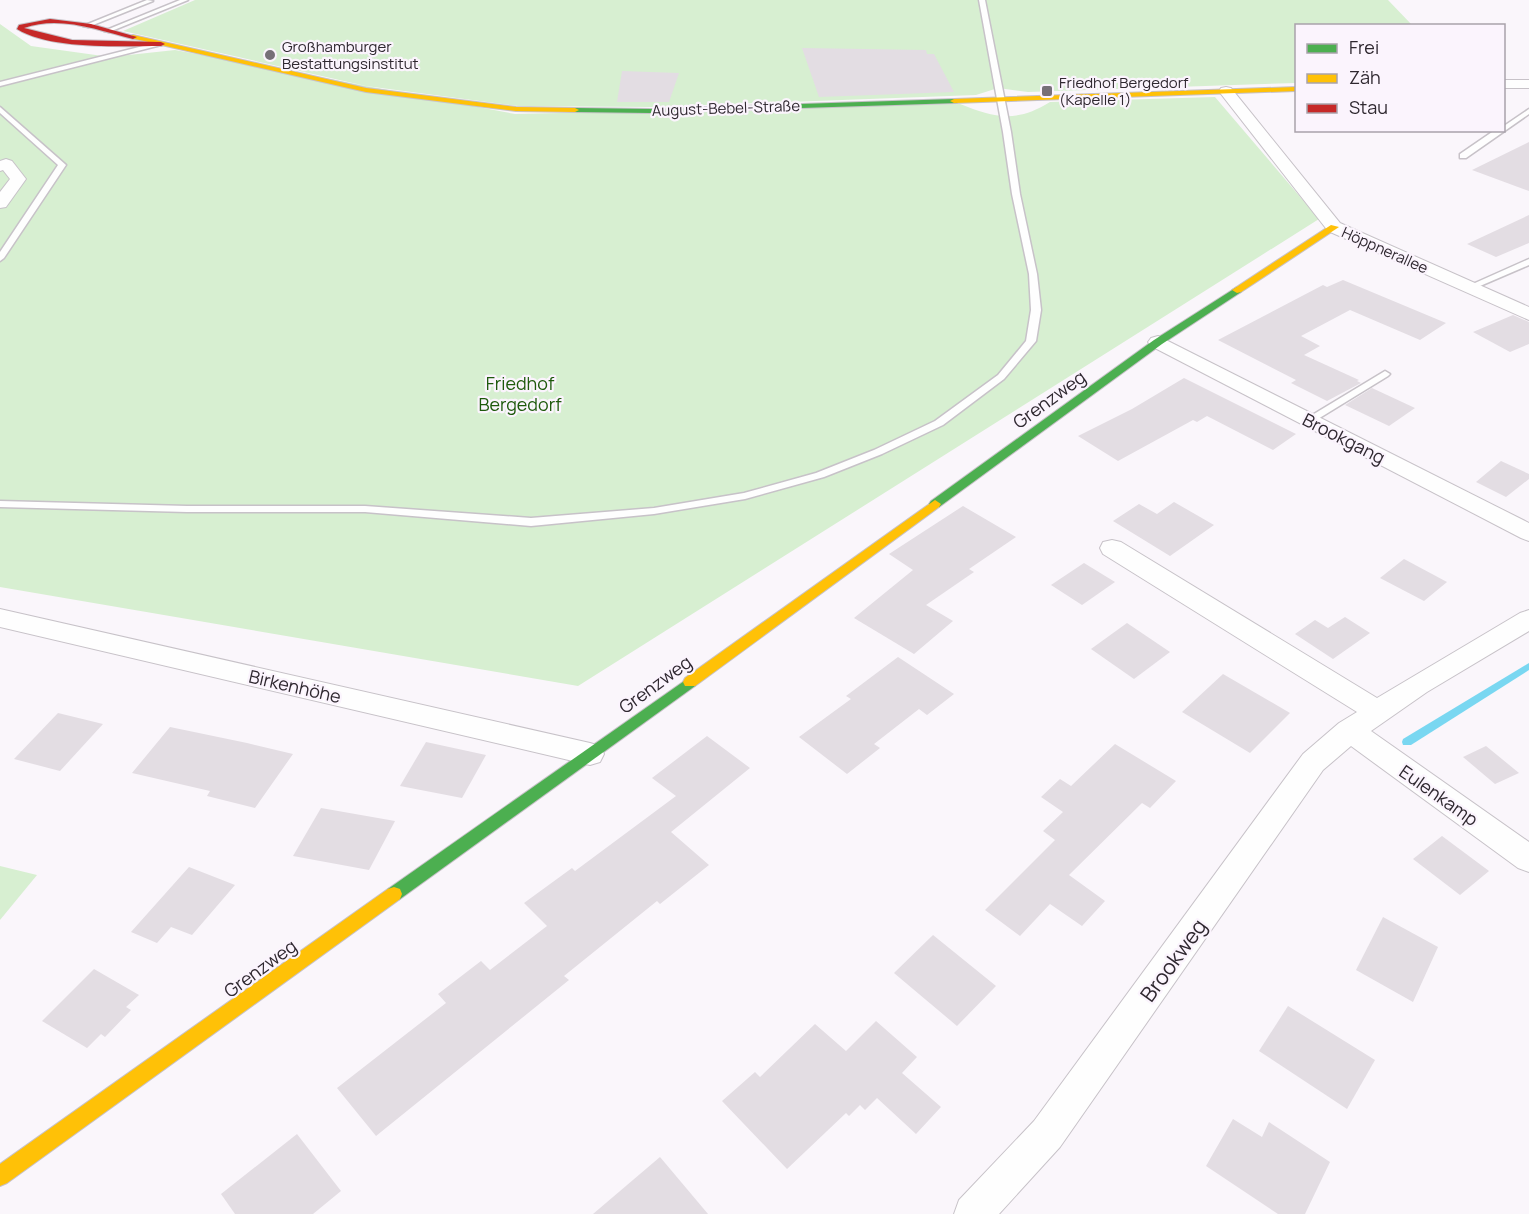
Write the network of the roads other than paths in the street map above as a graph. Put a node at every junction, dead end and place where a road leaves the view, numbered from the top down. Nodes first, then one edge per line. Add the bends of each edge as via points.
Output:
1 (186, 0) edge
2 (982, 0) edge
3 (150, 1) edge
4 (86, 26) junction
5 (107, 31) junction
6 (161, 44) junction
7 (0, 84) edge
8 (1505, 84) edge
9 (1529, 84) edge
10 (1295, 89) edge
11 (1226, 91) junction
12 (1001, 97) junction
13 (0, 109) edge
14 (1529, 111) edge
15 (1505, 128) edge
16 (1499, 132) edge
17 (1463, 156) dead end
18 (0, 166) edge
19 (0, 203) edge
20 (1334, 227) junction
21 (0, 258) edge
22 (1529, 262) edge
23 (1470, 287) junction
24 (1529, 314) edge
25 (1158, 342) junction
26 (1385, 374) dead end
27 (1309, 420) junction
28 (0, 504) edge
29 (1529, 533) edge
30 (1112, 548) dead end
31 (0, 618) edge
32 (1529, 618) edge
33 (1377, 711) junction
34 (1348, 730) junction
35 (590, 753) junction
36 (1529, 859) edge
37 (0, 1176) edge
38 (973, 1214) edge

1 - 5 lane
2 - 12 lane
3 - 4 lane
4 - 5 street, August-Bebel-Straße
4 - 6 street, August-Bebel-Straße via 42,20 20,29 36,35 81,40
5 - 6 street, August-Bebel-Straße
6 - 7 lane
6 - 12 street, August-Bebel-Straße via 366,90 516,110 651,111
8 - 9 street
10 - 11 street, August-Bebel-Straße
11 - 12 street, August-Bebel-Straße
11 - 20 street, Höppnerallee
12 - 28 lane via 1033,274 1036,310 1031,341 1001,377 939,423 820,476 745,496 654,511 531,522 365,509
13 - 21 lane via 62,165
14 - 15 lane
16 - 17 lane
18 - 19 street via 6,164 18,179
20 - 23 street, Höppnerallee
20 - 25 street, Grenzweg
22 - 23 lane
23 - 24 street, Höppnerallee
25 - 27 street, Brookgang
25 - 35 street, Grenzweg
26 - 27 lane
27 - 29 street, Brookgang
30 - 33 street
31 - 35 street, Birkenhöhe
32 - 33 street, Brookweg
33 - 34 street, Brookweg
34 - 36 street, Eulenkamp
34 - 38 street, Brookweg via 1313,762 1047,1134
35 - 37 street, Grenzweg

